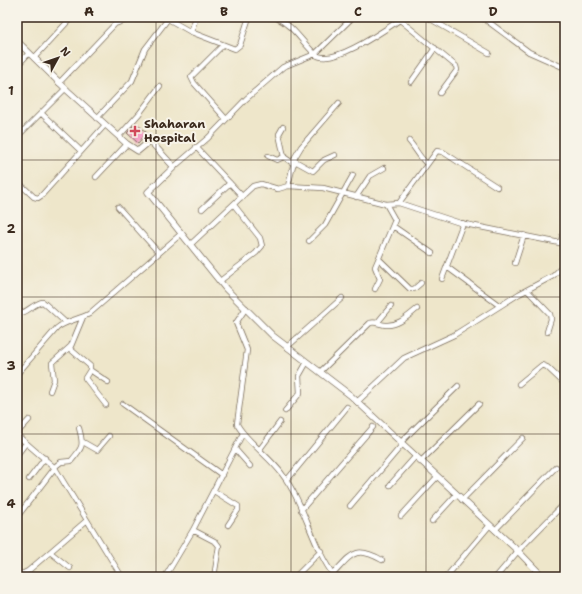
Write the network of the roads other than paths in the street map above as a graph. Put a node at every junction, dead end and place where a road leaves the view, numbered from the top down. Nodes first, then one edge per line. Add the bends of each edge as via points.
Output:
1 (72, 17) edge
2 (130, 17) edge
3 (196, 17) edge
4 (249, 17) edge
5 (275, 17) edge
6 (353, 17) edge
7 (427, 17) edge
8 (482, 17) edge
9 (168, 18) edge
10 (282, 18) edge
11 (402, 18) edge
12 (191, 32) junction
13 (17, 41) edge
14 (223, 45) junction
15 (435, 48) junction
16 (29, 53) junction
17 (489, 53) dead end
18 (315, 54) junction
19 (34, 58) junction
20 (17, 66) edge
21 (565, 68) edge
22 (411, 82) dead end
23 (60, 83) junction
24 (160, 86) dead end
25 (65, 89) junction
26 (440, 93) dead end
27 (339, 103) dead end
28 (41, 113) junction
29 (97, 118) junction
30 (226, 119) junction
31 (105, 125) junction
32 (283, 127) dead end
33 (118, 136) junction
34 (17, 138) edge
35 (409, 141) dead end
36 (127, 144) junction
37 (196, 147) junction
38 (81, 152) junction
39 (335, 155) dead end
40 (268, 156) dead end
41 (284, 157) junction
42 (294, 163) junction
43 (427, 164) junction
44 (174, 167) junction
45 (384, 168) dead end
46 (353, 175) dead end
47 (96, 177) dead end
48 (18, 183) edge
49 (230, 183) junction
50 (288, 186) junction
51 (497, 187) dead end
52 (344, 194) junction
53 (242, 197) junction
54 (356, 197) junction
55 (399, 203) junction
56 (386, 204) junction
57 (234, 205) junction
58 (118, 207) dead end
59 (202, 209) dead end
60 (463, 223) junction
61 (393, 226) junction
62 (565, 228) edge
63 (182, 233) junction
64 (524, 235) junction
65 (309, 241) dead end
66 (191, 244) junction
67 (562, 244) edge
68 (432, 253) dead end
69 (159, 254) junction
70 (379, 259) junction
71 (515, 263) dead end
72 (565, 264) edge
73 (447, 267) junction
74 (442, 279) dead end
75 (220, 281) junction
76 (421, 283) dead end
77 (375, 289) dead end
78 (527, 290) junction
79 (342, 298) dead end
80 (391, 306) dead end
81 (500, 306) junction
82 (246, 308) junction
83 (417, 309) dead end
84 (17, 314) edge
85 (83, 317) junction
86 (65, 322) junction
87 (377, 323) junction
88 (547, 332) dead end
89 (287, 347) junction
90 (69, 348) junction
91 (17, 362) edge
92 (307, 362) junction
93 (23, 366) junction
94 (90, 370) junction
95 (320, 372) junction
96 (17, 374) edge
97 (108, 382) dead end
98 (519, 384) dead end
99 (565, 384) edge
100 (458, 386) dead end
101 (50, 391) dead end
102 (357, 402) junction
103 (123, 404) dead end
104 (479, 404) dead end
105 (106, 405) dead end
106 (347, 407) dead end
107 (285, 411) dead end
108 (29, 420) dead end
109 (280, 422) dead end
110 (373, 427) dead end
111 (79, 428) dead end
112 (243, 433) junction
113 (17, 434) edge
114 (109, 436) dead end
115 (523, 438) dead end
116 (83, 442) junction
117 (26, 443) junction
118 (401, 444) junction
119 (235, 449) junction
120 (260, 449) junction
121 (17, 454) edge
122 (415, 457) junction
123 (44, 458) junction
124 (420, 462) junction
125 (250, 466) dead end
126 (556, 467) dead end
127 (54, 468) junction
128 (222, 475) junction
129 (437, 477) junction
130 (29, 479) dead end
131 (287, 480) junction
132 (390, 485) dead end
133 (214, 491) junction
134 (456, 495) junction
135 (462, 500) junction
136 (565, 503) edge
137 (350, 506) dead end
138 (301, 510) junction
139 (401, 516) dead end
140 (17, 517) edge
141 (86, 521) junction
142 (432, 521) dead end
143 (228, 525) dead end
144 (490, 525) junction
145 (193, 530) junction
146 (495, 530) junction
147 (321, 551) junction
148 (518, 551) junction
149 (50, 552) junction
150 (382, 560) dead end
151 (70, 568) dead end
152 (17, 571) edge
153 (25, 573) junction
154 (334, 576) edge
155 (29, 577) edge
156 (122, 577) edge
157 (165, 577) edge
158 (214, 577) edge
159 (295, 577) edge
160 (446, 577) edge
161 (496, 577) edge
162 (544, 577) edge

1 - 19 street
2 - 23 street via 115,24
3 - 12 street
4 - 14 street via 238,48
5 - 10 street
6 - 18 street
7 - 17 street
8 - 21 street via 529,52
9 - 12 street
9 - 29 street via 145,49 132,80
10 - 18 street
11 - 15 street
11 - 18 street via 353,49 326,58
12 - 14 street
13 - 16 street
14 - 30 street via 191,77
15 - 22 street
15 - 26 street via 457,68
16 - 19 street
16 - 20 street
18 - 30 street via 283,67
19 - 23 street
23 - 25 street
24 - 33 street
25 - 28 street
25 - 29 street
27 - 42 street via 308,137
28 - 34 street
28 - 38 street
29 - 31 street
30 - 37 street
31 - 33 street
31 - 38 street
32 - 41 street via 279,134
33 - 36 street
35 - 43 street
36 - 44 street via 138,150 150,141
36 - 47 street
37 - 44 street
37 - 49 street
38 - 48 street via 38,198
39 - 42 street via 324,160 313,171
40 - 41 street via 277,160
41 - 42 street
42 - 50 street
43 - 51 street via 435,153 440,151
43 - 55 street
44 - 63 street via 148,192
45 - 54 street via 370,176
46 - 52 street
49 - 53 street
49 - 59 street
50 - 52 street via 323,188
50 - 53 street via 278,188 257,184
52 - 54 street
52 - 65 street via 325,224
53 - 57 street
54 - 56 street
55 - 56 street
55 - 60 street
56 - 61 street via 394,216
57 - 66 street
57 - 75 street via 260,238 262,246
58 - 69 street
60 - 64 street
60 - 73 street
61 - 68 street
61 - 70 street
62 - 67 street
63 - 66 street
63 - 69 street
64 - 67 street
64 - 71 street
66 - 75 street
69 - 85 street
70 - 76 street via 410,289
70 - 77 street via 375,269 380,279
72 - 78 street via 553,276
73 - 74 street
73 - 81 street
75 - 82 street
78 - 81 street
78 - 88 street via 550,314
79 - 89 street
80 - 87 street
81 - 102 street via 454,335 404,358
82 - 89 street
82 - 112 street via 236,323 246,350 237,419
83 - 87 street via 396,324
84 - 86 street via 24,313 43,302
85 - 86 street
85 - 90 street
86 - 93 street
87 - 95 street via 370,323
89 - 92 street
90 - 94 street via 90,366
90 - 101 street via 52,363 54,380
91 - 93 street
92 - 95 street
92 - 107 street via 299,376 300,393
93 - 96 street
94 - 97 street
94 - 105 street via 86,380
95 - 102 street
98 - 99 street via 542,365
100 - 118 street
102 - 118 street
103 - 128 street
104 - 124 street
106 - 131 street
108 - 113 street
109 - 120 street
110 - 138 street
111 - 116 street
112 - 119 street
112 - 120 street
113 - 117 street
114 - 116 street via 97,450
115 - 135 street
116 - 127 street via 81,450 71,461 61,462
117 - 121 street
117 - 123 street
118 - 122 street
118 - 137 street
119 - 125 street
119 - 128 street
120 - 131 street
122 - 124 street
122 - 132 street
123 - 127 street
123 - 130 street
124 - 129 street
126 - 146 street
127 - 140 street
127 - 141 street
128 - 133 street
129 - 134 street
129 - 139 street
131 - 138 street
133 - 143 street via 238,506
133 - 145 street
134 - 135 street
134 - 142 street
135 - 144 street
136 - 148 street
138 - 147 street
141 - 149 street
141 - 156 street
144 - 146 street
144 - 160 street
145 - 157 street
145 - 158 street via 216,542 218,546
146 - 148 street
147 - 154 street
147 - 159 street
148 - 161 street
148 - 162 street
149 - 151 street
149 - 153 street
150 - 154 street via 358,552 352,554
152 - 153 street
153 - 155 street

